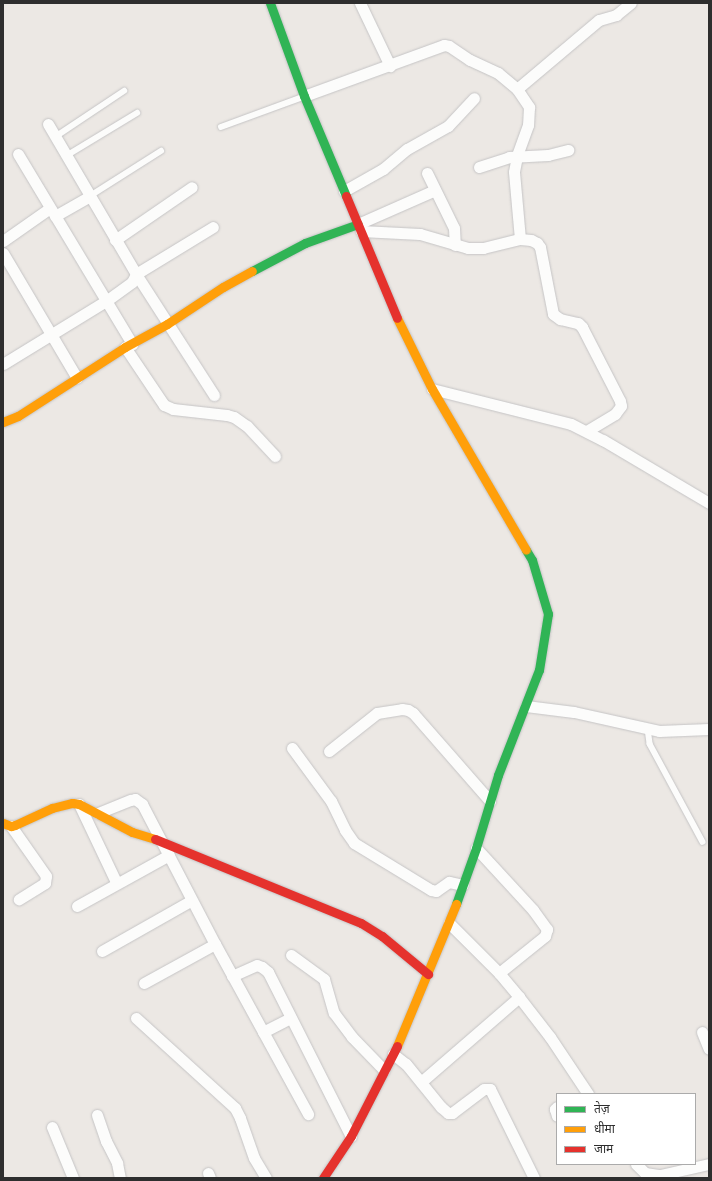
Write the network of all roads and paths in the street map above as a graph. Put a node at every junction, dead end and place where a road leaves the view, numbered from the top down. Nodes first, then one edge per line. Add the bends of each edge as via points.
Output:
1 (270, 3) edge
2 (360, 3) edge
3 (631, 3) edge
4 (390, 66) junction
5 (517, 89) junction
6 (124, 91) dead end
7 (304, 96) junction
8 (474, 98) dead end
9 (137, 113) dead end
10 (48, 124) dead end
11 (221, 127) dead end
12 (55, 137) junction
13 (568, 150) dead end
14 (161, 151) dead end
15 (18, 154) dead end
16 (66, 156) junction
17 (517, 156) junction
18 (479, 167) dead end
19 (426, 173) dead end
20 (192, 187) dead end
21 (435, 190) junction
22 (344, 191) junction
23 (90, 196) junction
24 (52, 212) junction
25 (213, 227) dead end
26 (360, 228) junction
27 (520, 239) junction
28 (115, 240) junction
29 (3, 241) edge
30 (455, 244) junction
31 (3, 253) edge
32 (136, 274) junction
33 (106, 301) junction
34 (167, 324) junction
35 (50, 335) junction
36 (128, 345) junction
37 (3, 364) edge
38 (77, 378) junction
39 (432, 389) junction
40 (214, 395) dead end
41 (3, 422) edge
42 (587, 432) junction
43 (275, 456) dead end
44 (709, 503) edge
45 (526, 706) junction
46 (648, 729) junction
47 (707, 732) edge
48 (292, 748) dead end
49 (329, 751) dead end
50 (490, 801) junction
51 (79, 804) junction
52 (98, 813) junction
53 (7, 824) edge
54 (162, 841) junction
55 (704, 842) dead end
56 (476, 848) junction
57 (169, 854) junction
58 (116, 882) junction
59 (463, 885) junction
60 (18, 898) dead end
61 (192, 900) junction
62 (77, 906) dead end
63 (449, 924) junction
64 (214, 944) junction
65 (102, 951) dead end
66 (291, 955) dead end
67 (499, 972) junction
68 (428, 974) junction
69 (232, 976) junction
70 (144, 983) dead end
71 (520, 997) junction
72 (136, 1018) dead end
73 (291, 1018) junction
74 (263, 1032) junction
75 (702, 1032) dead end
76 (709, 1049) edge
77 (392, 1054) junction
78 (384, 1070) junction
79 (421, 1082) junction
80 (583, 1092) edge
81 (308, 1114) dead end
82 (97, 1115) dead end
83 (52, 1127) dead end
84 (351, 1136) junction
85 (709, 1164) edge
86 (636, 1165) edge
87 (641, 1176) edge
88 (73, 1178) edge
89 (120, 1178) edge
90 (266, 1178) edge
91 (323, 1178) edge
92 (534, 1178) edge

1 - 7 street
2 - 4 street
3 - 5 street via 616,15 599,20
4 - 5 street via 444,45 498,73
4 - 7 street
5 - 17 street via 527,101 529,116 526,134
6 - 12 lane
7 - 11 lane
7 - 22 street
8 - 22 street via 448,126 407,149 383,169
9 - 16 lane
10 - 12 street
12 - 16 street
13 - 17 street via 548,155
14 - 23 lane
15 - 24 street
16 - 23 street
17 - 18 street
17 - 27 street via 514,172
19 - 21 street
20 - 28 street
21 - 26 street
21 - 30 street via 454,228
22 - 26 street
23 - 24 street
23 - 28 street
24 - 29 street
24 - 33 street
25 - 32 street
26 - 30 street via 410,232
26 - 34 street via 305,242 222,287
26 - 39 street via 388,300
27 - 30 street via 483,248 468,248
27 - 42 street via 534,241 540,247 553,314 556,318 578,323 582,327 620,401 621,406 615,414
28 - 32 street
31 - 35 street
32 - 33 street via 132,282
32 - 34 street
33 - 35 street
33 - 36 street
34 - 36 street
34 - 40 street
35 - 37 street
35 - 38 street
36 - 38 street
36 - 43 street via 164,405 173,409 234,417 247,426
38 - 41 street via 18,416
39 - 42 street via 571,424
39 - 45 street via 532,560 541,587 548,614 539,670
42 - 44 street
45 - 46 street via 574,712
45 - 50 street via 498,774
46 - 47 street
46 - 55 lane via 650,744
48 - 59 street via 331,801 354,843 431,890 436,891 449,882
49 - 50 street via 377,713 408,710
50 - 56 street
51 - 52 street
51 - 53 street via 72,803 52,808
51 - 58 street
52 - 54 street via 132,832
52 - 54 street via 135,799 142,804
53 - 60 street via 44,873 46,880
54 - 57 street
54 - 68 street via 361,923 382,936
56 - 59 street
56 - 67 street via 547,929 545,936
57 - 58 street
57 - 61 street
58 - 62 street
59 - 63 street
61 - 64 street
61 - 65 street
63 - 67 street
63 - 68 street
64 - 69 street
64 - 70 street
66 - 78 street via 324,979 334,1013 352,1038
67 - 71 street
68 - 77 street
69 - 73 street via 250,967 262,967 268,972
69 - 74 street
71 - 79 street
71 - 80 street via 550,1037
72 - 90 street via 235,1108 254,1158
73 - 74 street
73 - 84 street
74 - 81 street
75 - 76 street
77 - 78 street
77 - 79 street via 406,1064
78 - 84 street
79 - 92 street via 448,1113 452,1113 484,1089 490,1089
82 - 89 street via 117,1163
83 - 88 street
84 - 91 street
85 - 87 street via 660,1175
86 - 87 street

